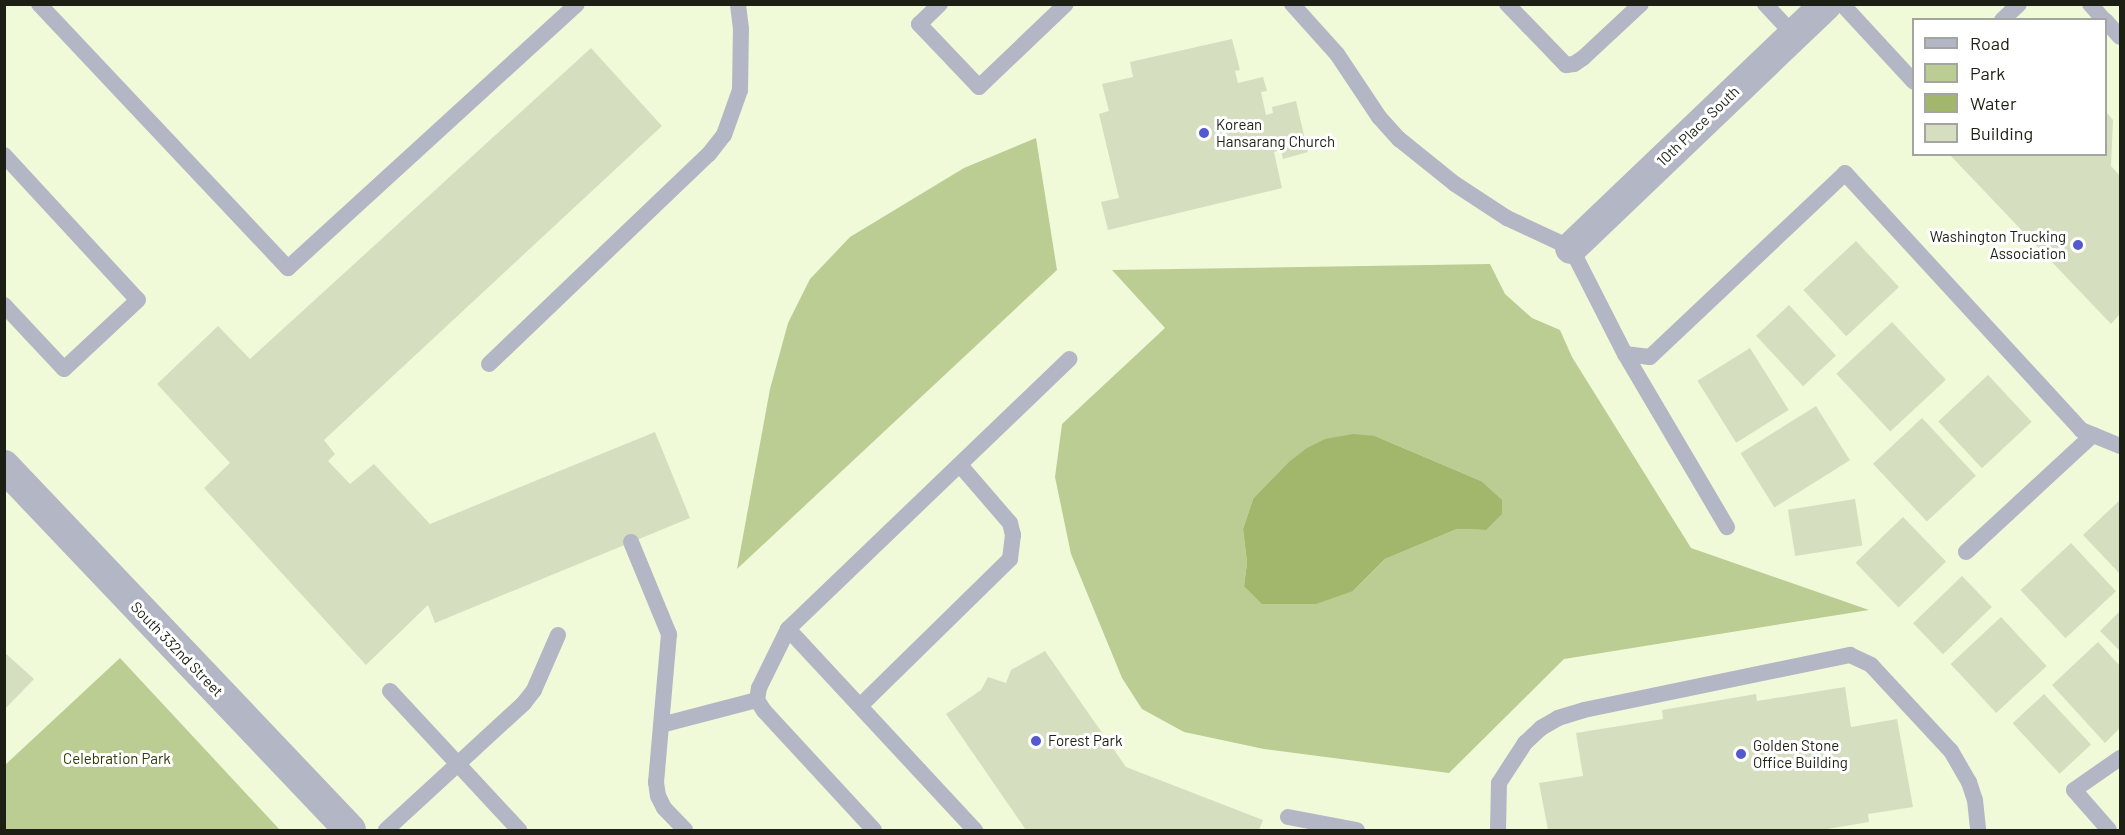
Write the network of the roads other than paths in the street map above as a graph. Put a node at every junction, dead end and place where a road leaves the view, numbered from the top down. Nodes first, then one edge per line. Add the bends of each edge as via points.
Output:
1 (39, 4) edge
2 (577, 4) edge
3 (738, 4) edge
4 (940, 4) edge
5 (1066, 4) edge
6 (1292, 4) edge
7 (1507, 4) edge
8 (1641, 4) edge
9 (1765, 4) edge
10 (1826, 4) edge
11 (1842, 4) edge
12 (2019, 4) edge
13 (2090, 4) edge
14 (2004, 18) edge
15 (2103, 18) edge
16 (2107, 22) edge
17 (1794, 35) junction
18 (2121, 37) edge
19 (1912, 80) edge
20 (4, 155) edge
21 (1570, 248) junction
22 (4, 305) edge
23 (1625, 354) junction
24 (1070, 359) dead end
25 (489, 364) dead end
26 (2093, 435) junction
27 (2121, 446) edge
28 (960, 465) junction
29 (4, 466) edge
30 (1727, 527) dead end
31 (631, 542) dead end
32 (1966, 552) dead end
33 (788, 628) junction
34 (558, 635) dead end
35 (390, 691) dead end
36 (757, 700) junction
37 (860, 706) junction
38 (661, 724) junction
39 (2121, 758) edge
40 (459, 765) junction
41 (1288, 817) dead end
42 (350, 831) edge
43 (386, 831) edge
44 (519, 831) edge
45 (685, 831) edge
46 (874, 831) edge
47 (975, 831) edge
48 (1357, 831) edge
49 (1498, 831) edge
50 (1978, 831) edge
51 (2109, 831) edge

1 - 2 lane via 288,268
3 - 25 lane via 740,90 724,135 709,154
4 - 5 lane via 919,24 979,87
6 - 21 lane via 1337,54 1379,117 1399,139 1455,184 1507,218
7 - 8 lane via 1566,65 1583,58
9 - 17 lane
10 - 17 street, 10th Place South
11 - 19 lane
12 - 14 lane
13 - 15 lane
16 - 18 lane
17 - 21 street, 10th Place South
20 - 22 lane via 138,300 64,369
21 - 23 lane
23 - 26 lane via 1650,357 1845,173 2081,430
23 - 30 lane
24 - 28 lane
26 - 27 lane
26 - 32 lane
28 - 33 lane
28 - 37 lane via 1010,523 1010,559
29 - 42 street, South 332nd Street
31 - 38 lane via 669,634
33 - 36 lane
33 - 37 lane
34 - 40 lane via 534,690
35 - 40 lane
36 - 38 lane
36 - 46 lane
37 - 47 lane
38 - 45 lane via 658,796
39 - 51 lane via 2074,790
40 - 43 lane
40 - 44 lane
41 - 48 lane
49 - 50 lane via 1499,783 1525,743 1558,718 1850,655 1871,665 1951,751 1972,791

